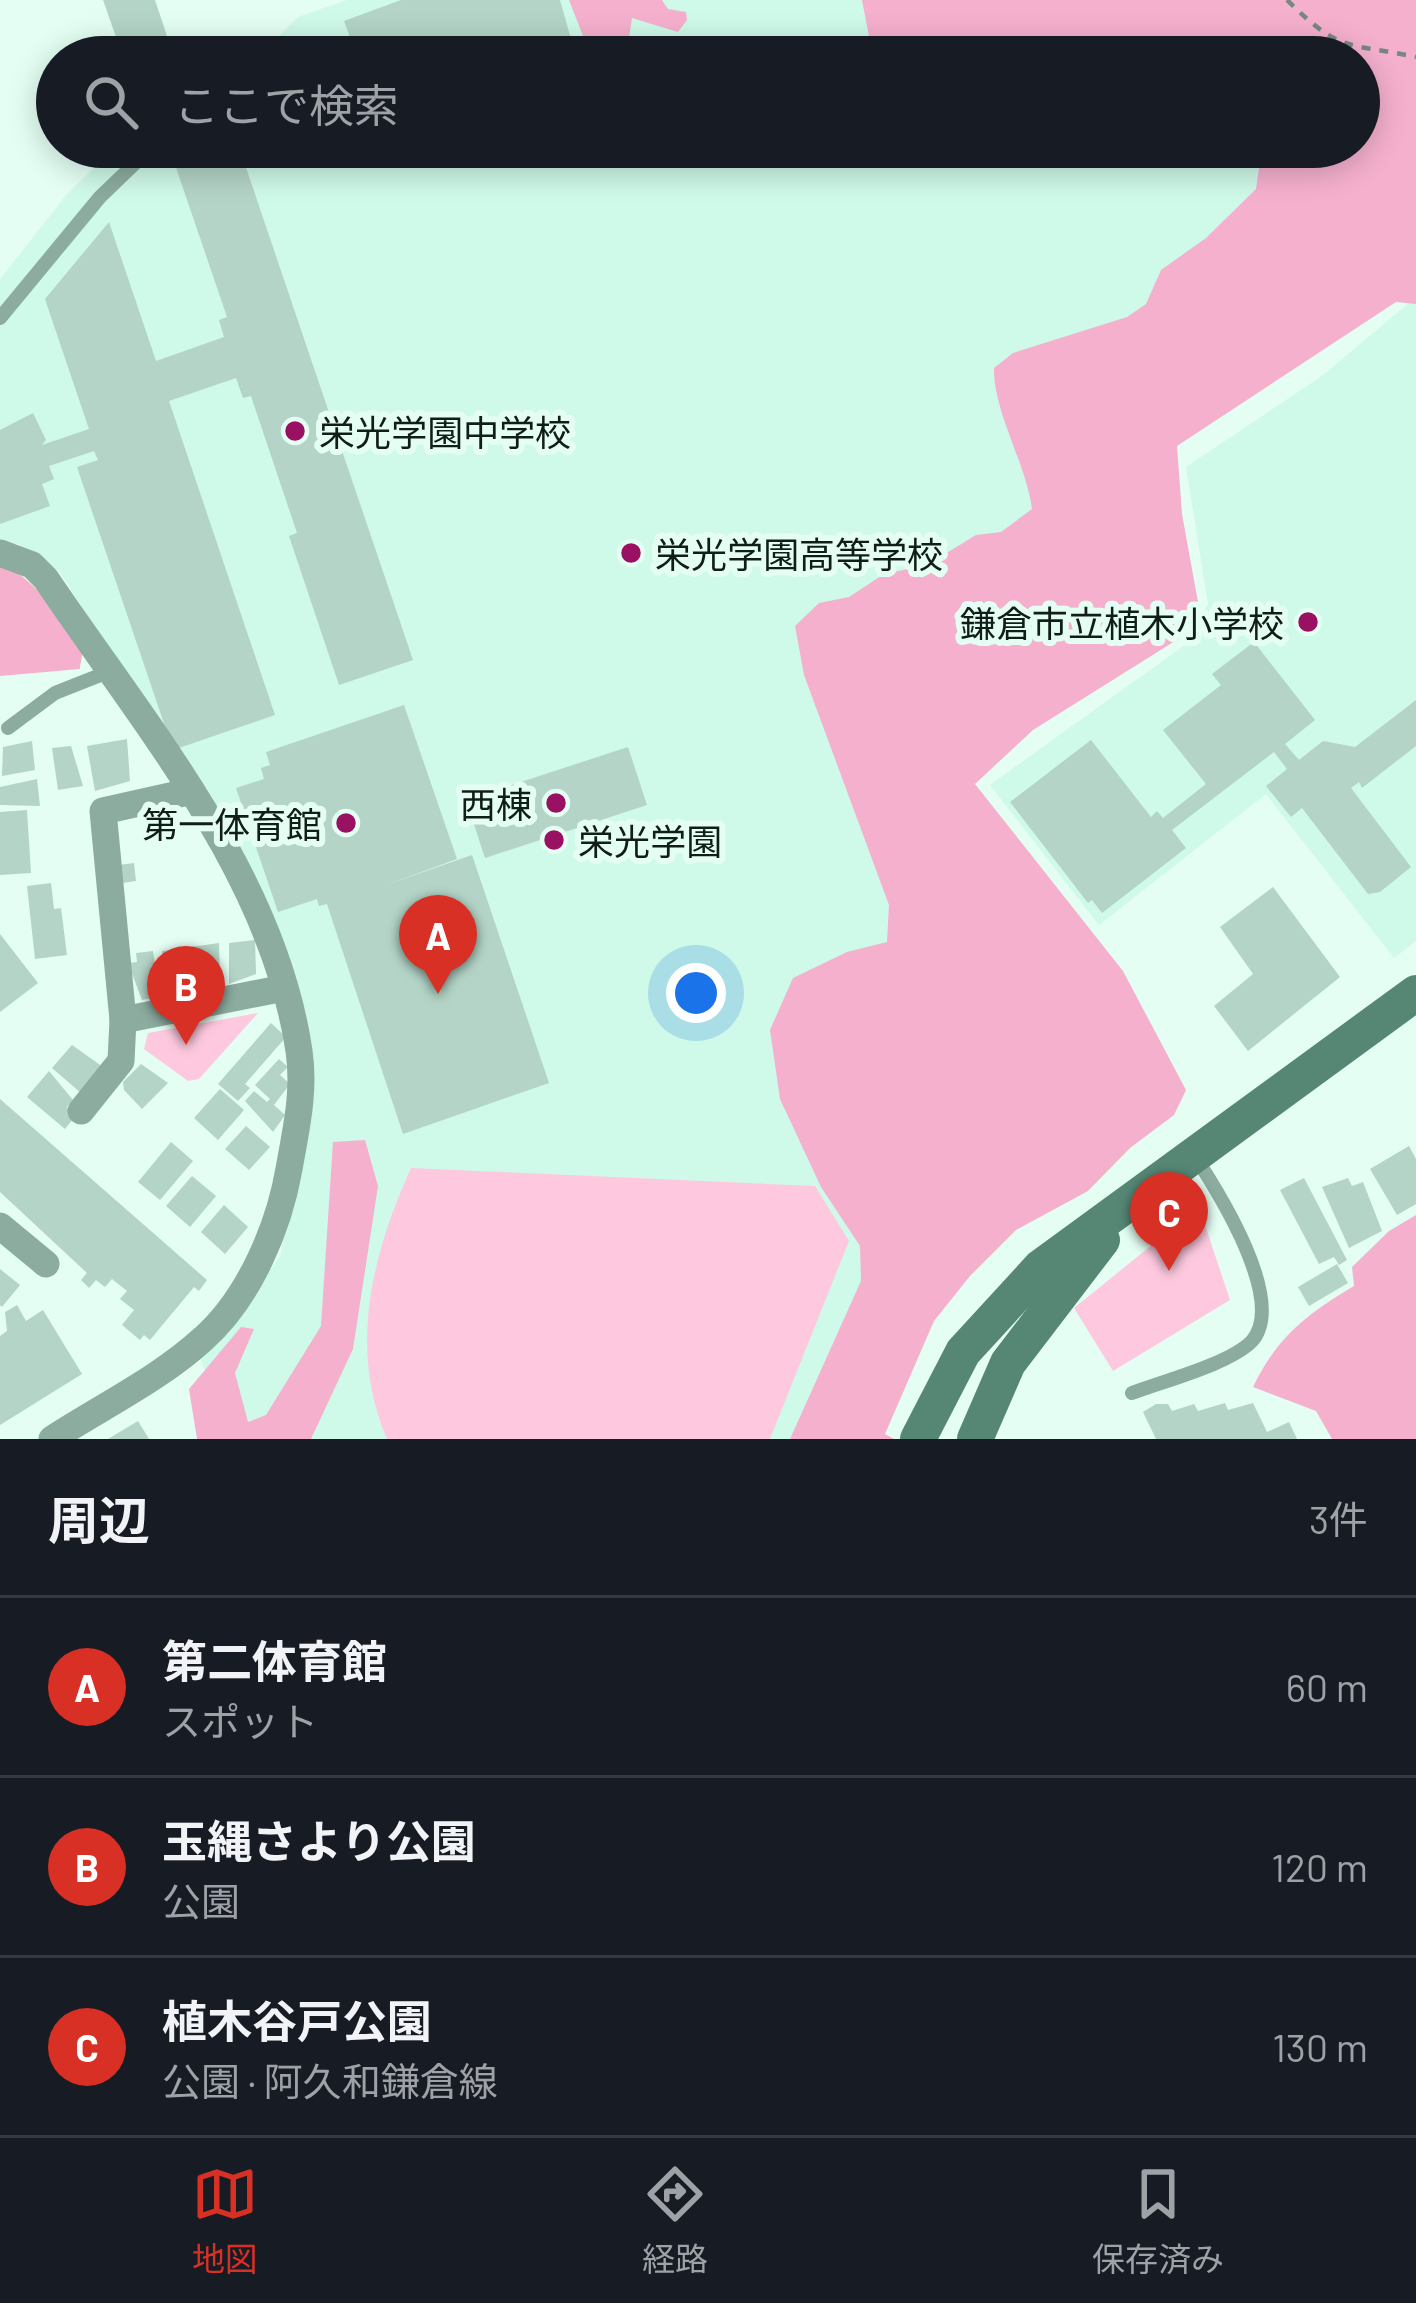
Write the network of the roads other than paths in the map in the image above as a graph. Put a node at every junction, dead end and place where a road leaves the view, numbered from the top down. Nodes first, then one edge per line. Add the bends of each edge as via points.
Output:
1 (130, 168) edge
2 (0, 318) edge
3 (0, 553) edge
4 (108, 672) junction
5 (8, 728) dead end
6 (188, 791) junction
7 (284, 988) junction
8 (1416, 993) edge
9 (123, 1020) junction
10 (80, 1111) dead end
11 (1194, 1155) junction
12 (1144, 1192) junction
13 (0, 1226) edge
14 (46, 1264) dead end
15 (1132, 1393) dead end
16 (52, 1439) edge
17 (918, 1439) edge
18 (974, 1439) edge

1 - 2 lane
3 - 4 street via 46,579
4 - 5 lane via 56,694
4 - 6 street
6 - 7 street via 249,892
6 - 9 street via 103,811
7 - 9 street
7 - 16 street via 301,1110 283,1202 250,1275 206,1337
8 - 11 main road
9 - 10 street via 121,1061
11 - 12 main road
11 - 15 lane via 1263,1282 1264,1310 1255,1338 1238,1352
12 - 17 main road via 1006,1302 963,1352
12 - 18 main road via 1036,1320
13 - 14 street

